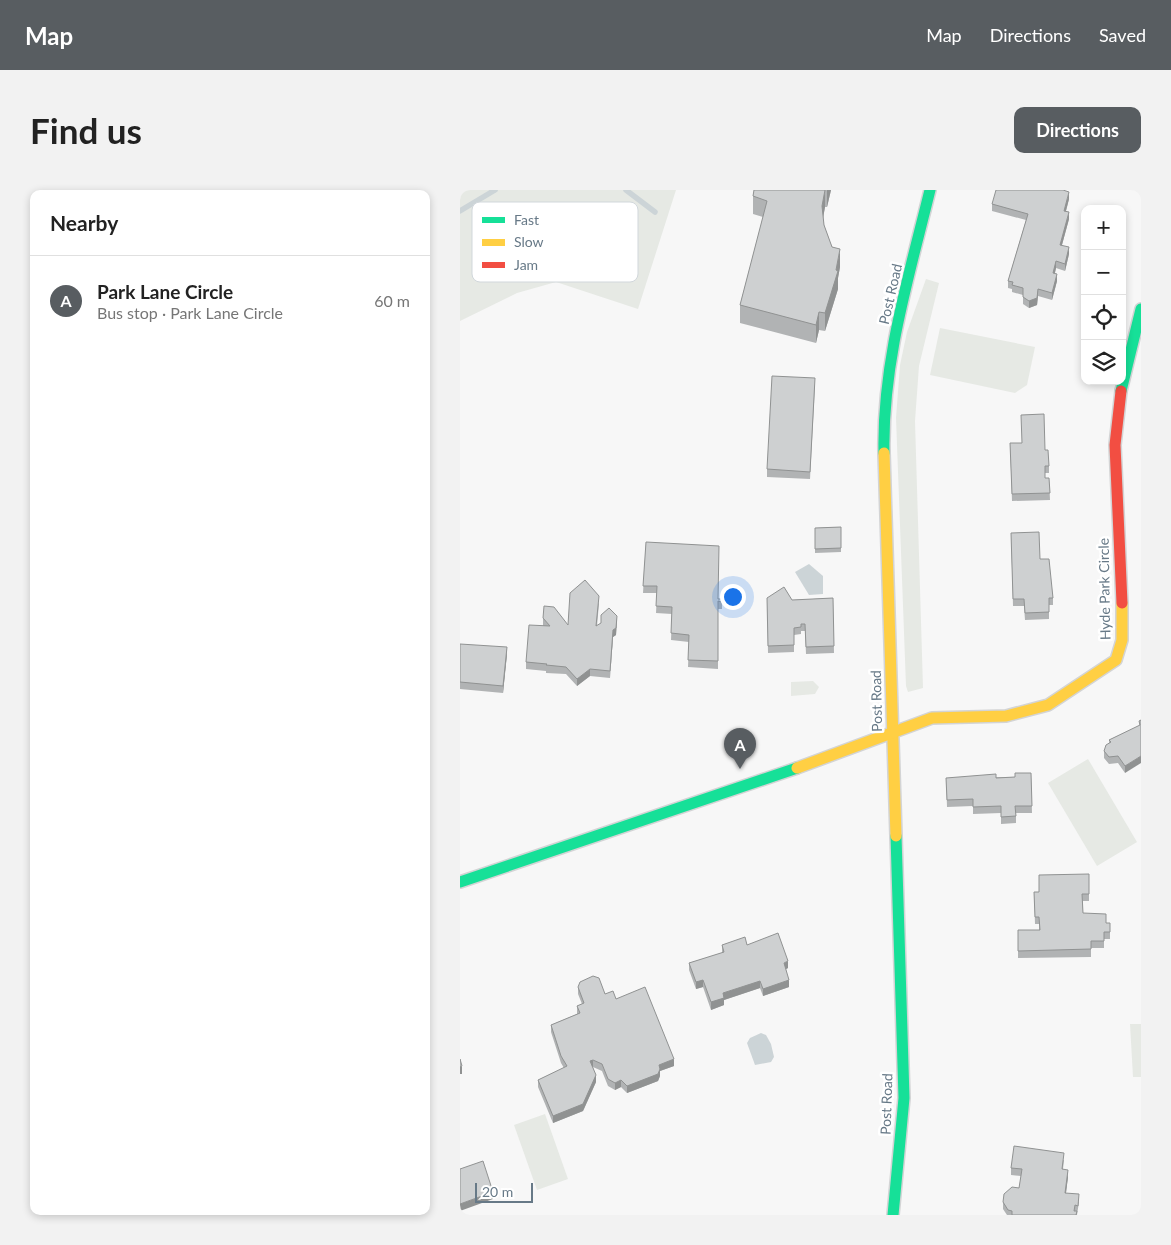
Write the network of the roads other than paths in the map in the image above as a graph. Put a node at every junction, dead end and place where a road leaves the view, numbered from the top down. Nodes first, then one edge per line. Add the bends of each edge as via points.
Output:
1 (930, 190) edge
2 (1141, 309) edge
3 (892, 733) junction
4 (460, 882) edge
5 (893, 1215) edge

1 - 3 street, Post Road via 888,372 884,444
2 - 3 street, Hyde Park Circle via 1119,400 1115,444 1122,612 1122,640 1116,660 1048,705 1006,716 932,718
3 - 4 street, Hyde Park Circle
3 - 5 street, Post Road via 904,1098

